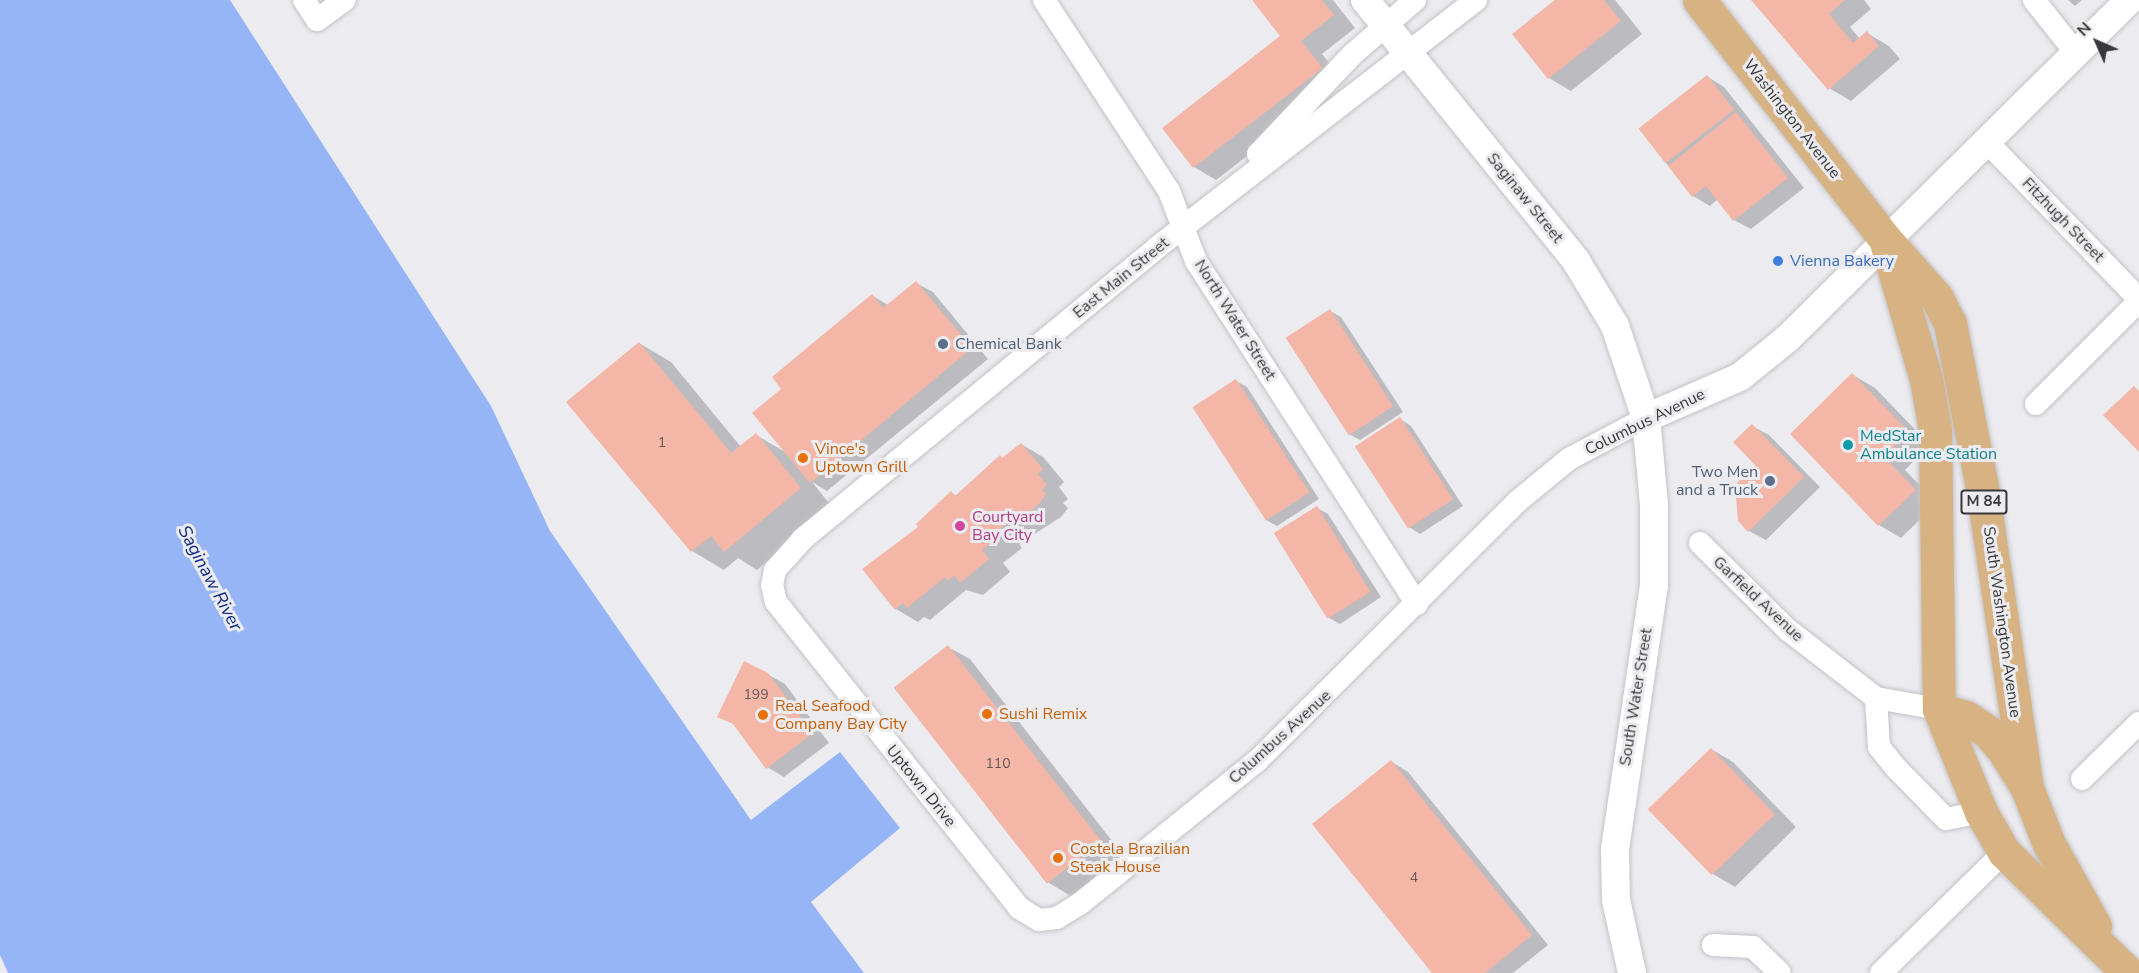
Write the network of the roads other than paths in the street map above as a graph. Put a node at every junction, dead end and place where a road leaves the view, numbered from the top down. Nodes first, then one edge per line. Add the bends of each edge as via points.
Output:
1 (304, 0) edge
2 (345, 0) edge
3 (1044, 0) edge
4 (1365, 0) edge
5 (1415, 0) edge
6 (1476, 0) edge
7 (1699, 0) edge
8 (2034, 0) edge
9 (2129, 0) edge
10 (1384, 25) junction
11 (2076, 53) junction
12 (1408, 54) junction
13 (1986, 141) junction
14 (1205, 210) junction
15 (1183, 228) junction
16 (1885, 239) junction
17 (2139, 300) edge
18 (2036, 404) dead end
19 (1646, 418) junction
20 (1700, 543) dead end
21 (772, 585) joint
22 (1416, 604) junction
23 (1876, 698) junction
24 (1940, 709) junction
25 (2139, 723) edge
26 (2082, 779) dead end
27 (2027, 788) junction
28 (1981, 812) junction
29 (2004, 852) junction
30 (1039, 920) joint
31 (1713, 945) dead end
32 (2119, 964) edge
33 (1632, 973) edge
34 (1780, 973) edge
35 (1881, 973) edge

1 - 2 street via 317,20
3 - 15 street, North Water Street via 1169,191
4 - 10 street, Saginaw Street
5 - 10 street, East Main Street
6 - 12 street, East Main Street
7 - 16 main road, Washington Avenue / M 84
8 - 11 street
9 - 11 street, Columbus Avenue
10 - 12 street, Saginaw Street
10 - 14 street, East Main Street
11 - 13 street, Columbus Avenue
12 - 14 street, East Main Street
12 - 19 street, Saginaw Street via 1576,261 1615,326
13 - 16 street, Columbus Avenue
13 - 17 street, Fitzhugh Street
14 - 15 street, East Main Street
15 - 21 street, East Main Street via 803,539 782,558
15 - 22 street, North Water Street via 1196,261
16 - 19 street, Columbus Avenue via 1788,338 1740,377
16 - 24 main road, M 84 via 1926,379 1935,430
16 - 27 main road, South Washington Avenue / M 84 via 1937,298 1957,344
17 - 18 street
19 - 22 street, Columbus Avenue via 1569,459 1511,508
19 - 33 street, South Water Street via 1653,483 1654,585 1615,850 1616,900
20 - 23 street, Garfield Avenue via 1788,630
21 - 30 street, Uptown Drive via 786,620 1019,908
22 - 30 street, Columbus Avenue via 1257,761 1081,903 1057,918
23 - 24 street, Garfield Avenue
23 - 28 street via 1879,747 1897,769 1946,819
24 - 27 main road via 1966,717 1987,731
24 - 28 main road, M 84
25 - 26 street
27 - 32 main road, M 84 via 2049,844
28 - 29 main road, M 84
29 - 32 main road, M 84
29 - 35 street
31 - 34 street via 1753,947

